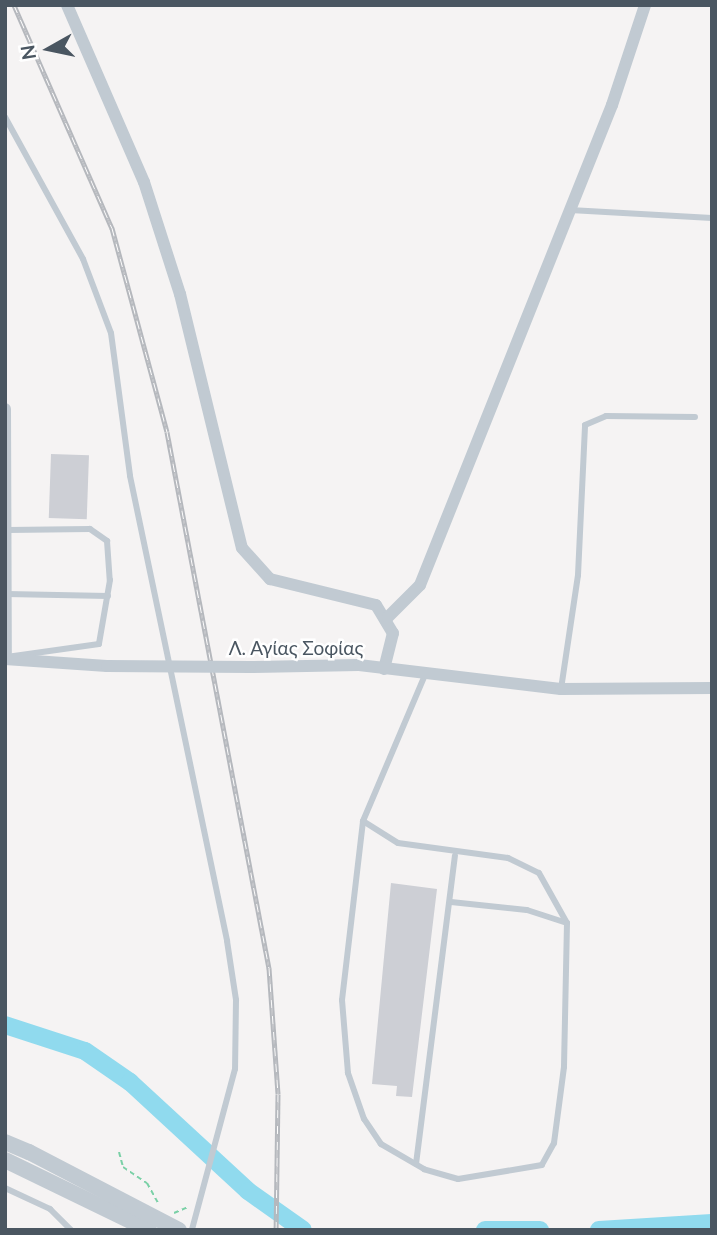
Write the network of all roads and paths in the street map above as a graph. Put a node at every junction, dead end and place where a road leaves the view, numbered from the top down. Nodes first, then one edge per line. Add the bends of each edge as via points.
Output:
1 (67, 5) edge
2 (645, 5) edge
3 (5, 117) edge
4 (568, 210) junction
5 (712, 218) edge
6 (5, 409) edge
7 (695, 417) dead end
8 (8, 530) junction
9 (7, 594) edge
10 (108, 596) junction
11 (388, 617) junction
12 (5, 659) edge
13 (384, 668) junction
14 (424, 677) junction
15 (712, 688) edge
16 (561, 689) junction
17 (363, 821) junction
18 (456, 855) junction
19 (451, 902) junction
20 (567, 923) junction
21 (5, 1142) edge
22 (119, 1152) dead end
23 (26, 1159) junction
24 (5, 1160) edge
25 (416, 1164) junction
26 (5, 1188) edge
27 (202, 1199) junction
28 (173, 1213) junction
29 (174, 1223) edge
30 (71, 1230) edge
31 (149, 1230) edge
32 (192, 1230) edge

1 - 11 street via 145,182 180,294 242,548 270,579 376,605
2 - 4 street
3 - 27 lane via 83,259 111,333 133,489 189,735 236,1000 235,1069
4 - 5 lane
4 - 11 street via 420,585
6 - 8 street
7 - 16 lane via 606,416 586,425 578,575
8 - 9 street
8 - 10 lane via 90,529 101,535
9 - 10 lane
9 - 12 street
10 - 12 lane via 99,644
11 - 13 street via 393,633
12 - 13 street, Λ. Αγίας Σοφίας, bridge via 107,666
13 - 14 street, Λ. Αγίας Σοφίας
14 - 16 street, Λ. Αγίας Σοφίας
14 - 17 lane
15 - 16 street, Λ. Αγίας Σοφίας
17 - 18 lane via 398,843
17 - 25 lane via 342,1000 348,1073 364,1119 381,1144
18 - 19 lane
18 - 20 lane via 508,858 539,873
19 - 20 lane via 527,910
19 - 25 lane
20 - 25 lane via 564,1066 554,1143 542,1165 458,1179
21 - 23 street
22 - 28 path via 123,1167 147,1183 158,1203
23 - 24 street
23 - 29 street, bridge
23 - 31 street
26 - 30 lane via 50,1209
27 - 28 path
27 - 32 lane
28 - 29 path

